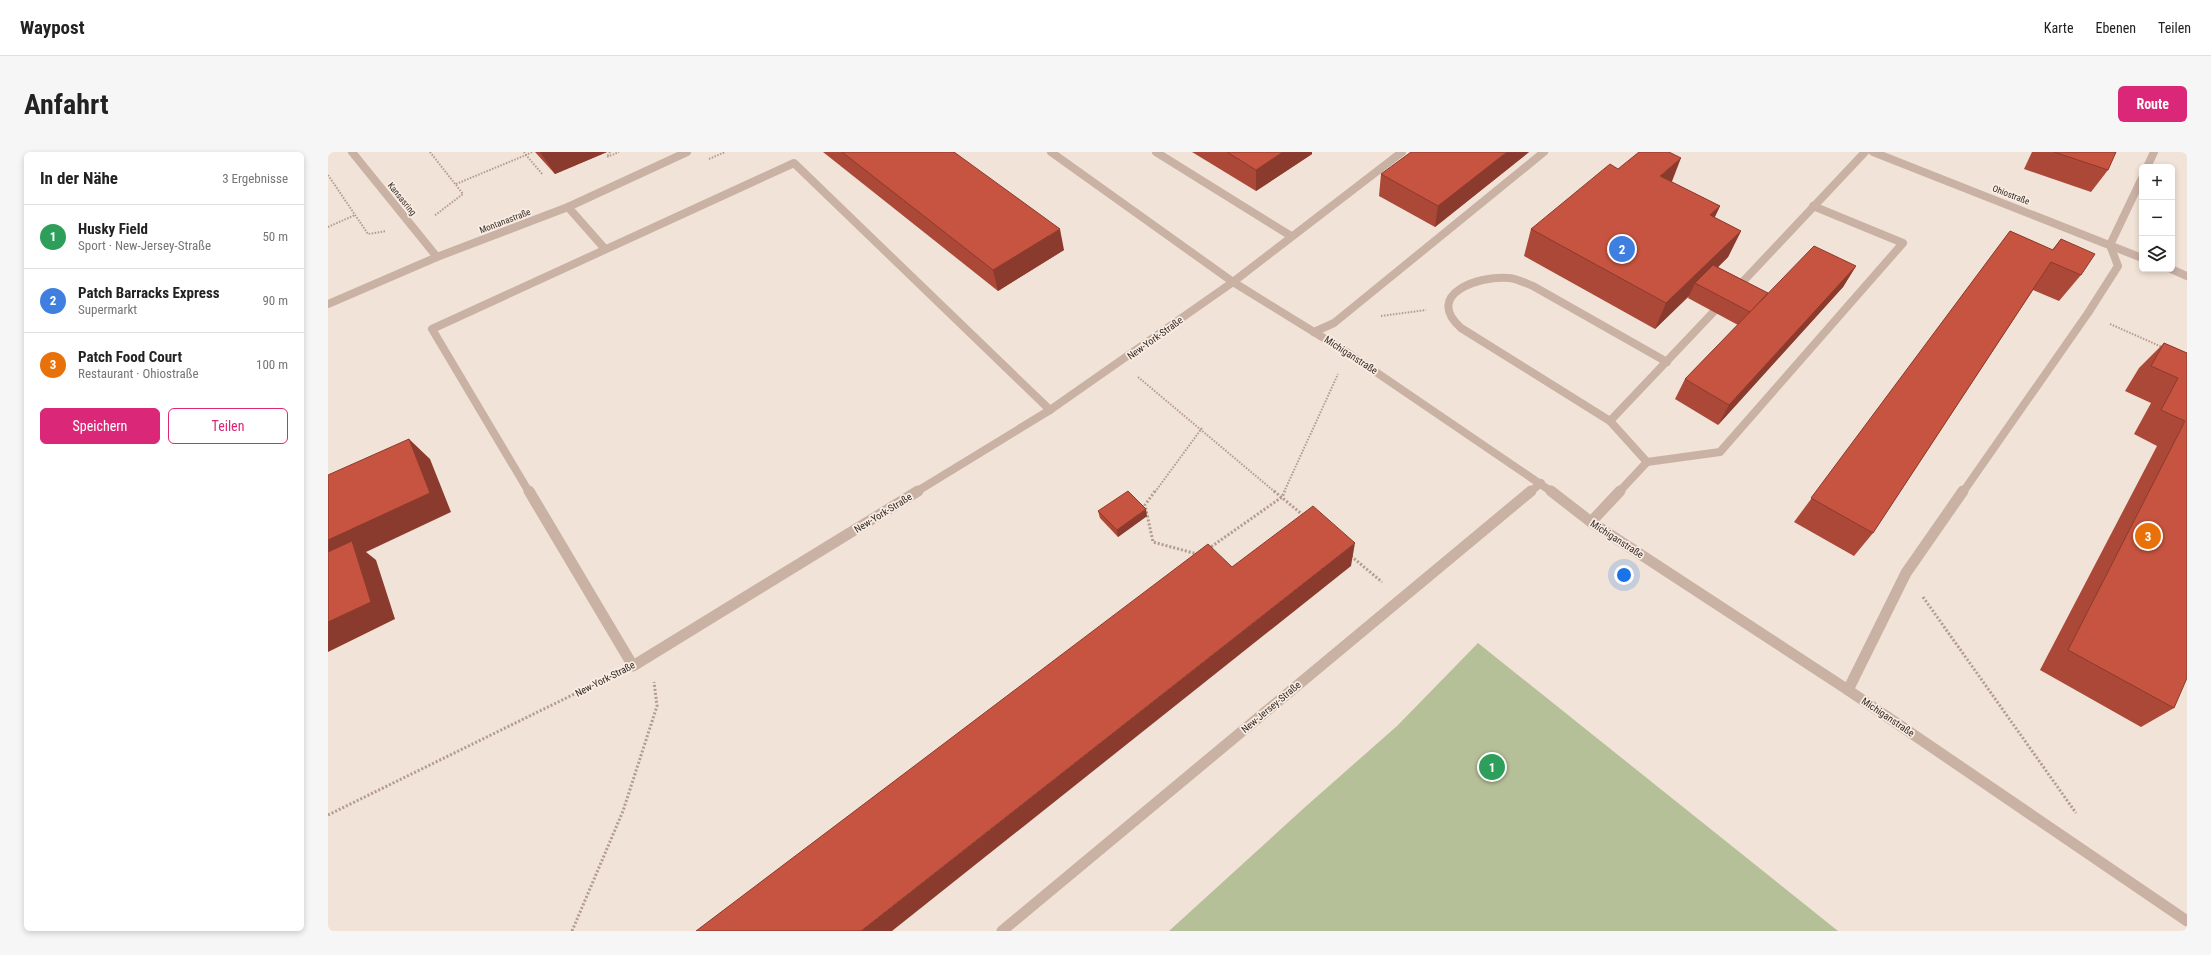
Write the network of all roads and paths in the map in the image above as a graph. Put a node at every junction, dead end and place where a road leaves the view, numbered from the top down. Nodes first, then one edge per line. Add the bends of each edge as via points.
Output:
1 (352, 152) edge
2 (524, 152) edge
3 (532, 152) edge
4 (610, 152) edge
5 (619, 152) edge
6 (687, 152) edge
7 (1052, 152) edge
8 (1156, 152) edge
9 (1402, 152) edge
10 (1544, 152) edge
11 (1865, 152) edge
12 (1873, 152) edge
13 (2154, 152) edge
14 (526, 154) junction
15 (2148, 164) edge
16 (543, 175) dead end
17 (456, 184) dead end
18 (2139, 184) edge
19 (1813, 206) junction
20 (568, 207) junction
21 (356, 215) dead end
22 (328, 227) edge
23 (1291, 236) junction
24 (2110, 245) junction
25 (605, 249) junction
26 (437, 257) junction
27 (2139, 257) edge
28 (2175, 271) edge
29 (2187, 276) edge
30 (1233, 282) junction
31 (328, 304) edge
32 (1448, 307) junction
33 (2088, 313) junction
34 (1380, 317) dead end
35 (1314, 332) junction
36 (2166, 349) edge
37 (1348, 352) junction
38 (1121, 362) junction
39 (1667, 362) junction
40 (1050, 410) junction
41 (1610, 421) junction
42 (1202, 428) junction
43 (1647, 462) junction
44 (1541, 483) junction
45 (1282, 497) junction
46 (1306, 517) edge
47 (1591, 522) junction
48 (1206, 550) edge
49 (1347, 552) edge
50 (1200, 555) edge
51 (1906, 573) junction
52 (1401, 598) junction
53 (650, 654) junction
54 (633, 666) junction
55 (1848, 690) junction
56 (328, 815) edge
57 (2078, 816) dead end
58 (2187, 921) edge
59 (572, 931) edge
60 (1002, 931) edge

1 - 26 street, Kansasring
2 - 14 path
3 - 14 path
4 - 5 path via 607,157
6 - 20 street, Montanastraße
7 - 30 street, Michiganstraße
8 - 23 street
9 - 23 street, New-York-Straße
10 - 35 street via 1334,323
11 - 19 street
12 - 24 street, Ohiostraße
13 - 15 street
14 - 16 path
14 - 17 path
18 - 24 street
19 - 39 street
19 - 43 street via 1903,243 1720,452
20 - 25 street
20 - 26 street, Montanastraße
21 - 22 path
23 - 30 street, New-York-Straße
24 - 27 street, Ohiostraße
24 - 33 street via 2118,266
25 - 40 street via 794,163
25 - 54 street via 432,329
26 - 31 street, Montanastraße
28 - 29 street
30 - 35 street, Michiganstraße
30 - 38 street, New-York-Straße
32 - 34 path
32 - 39 street via 1449,299 1464,286 1486,278 1510,278 1533,286
32 - 41 street via 1457,325 1473,337
33 - 36 path
33 - 51 street
35 - 37 street, Michiganstraße
37 - 44 street, Michiganstraße
37 - 45 path
38 - 40 street, New-York-Straße
38 - 42 path
39 - 41 street
40 - 53 street, New-York-Straße via 859,529
41 - 43 street
42 - 45 path
42 - 50 path via 1144,505 1153,542
43 - 47 street
44 - 47 street, Michiganstraße
44 - 52 street, New-Jersey-Straße
45 - 46 path
45 - 48 path
47 - 55 street, Michiganstraße
49 - 52 path
51 - 55 street
51 - 57 path
52 - 60 street, New-Jersey-Straße
53 - 54 street, New-York-Straße
53 - 59 path via 657,706 623,811
54 - 56 path, New-York-Straße
55 - 58 street, Michiganstraße

